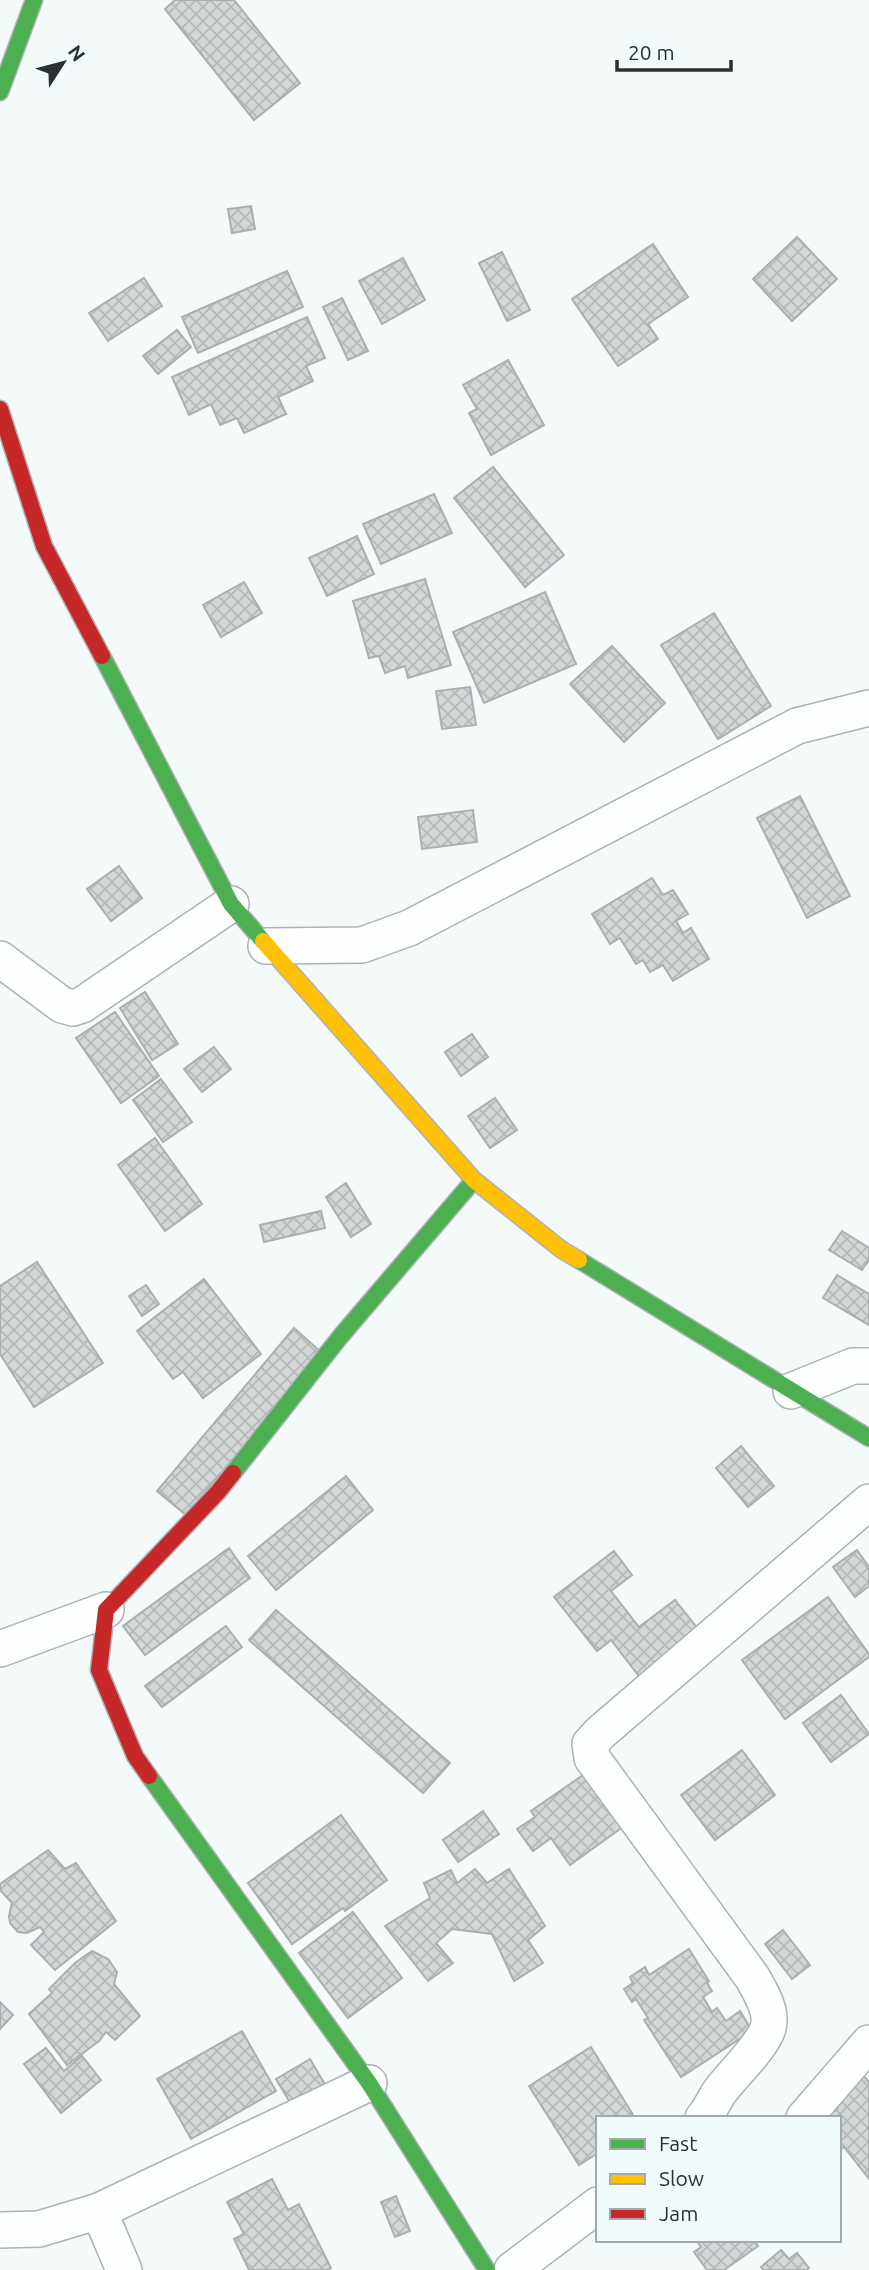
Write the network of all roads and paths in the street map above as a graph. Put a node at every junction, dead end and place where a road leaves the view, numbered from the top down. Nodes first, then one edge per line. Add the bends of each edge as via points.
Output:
1 (34, 0) edge
2 (0, 92) edge
3 (0, 409) edge
4 (869, 708) edge
5 (231, 904) junction
6 (266, 946) junction
7 (0, 959) edge
8 (474, 1180) junction
9 (869, 1366) edge
10 (791, 1391) junction
11 (869, 1438) edge
12 (869, 1502) edge
13 (106, 1610) junction
14 (0, 1649) edge
15 (869, 2043) edge
16 (369, 2083) junction
17 (705, 2116) edge
18 (806, 2116) edge
19 (596, 2207) edge
20 (99, 2211) junction
21 (0, 2230) edge
22 (124, 2270) edge
23 (487, 2270) edge
24 (512, 2270) edge

1 - 2 street
3 - 5 street via 44,546
4 - 6 street via 797,726 409,928 362,945
5 - 6 street
5 - 7 street via 82,1005 62,1005
6 - 8 street
8 - 10 street via 562,1250
8 - 13 street via 340,1337 218,1492
9 - 10 street via 853,1366
10 - 11 street
12 - 17 street via 590,1744 592,1758 765,2000 768,2028
13 - 14 street
13 - 16 street via 99,1670 135,1756
15 - 18 street
16 - 20 street
16 - 23 street
19 - 24 street
20 - 21 street via 39,2229
20 - 22 street

